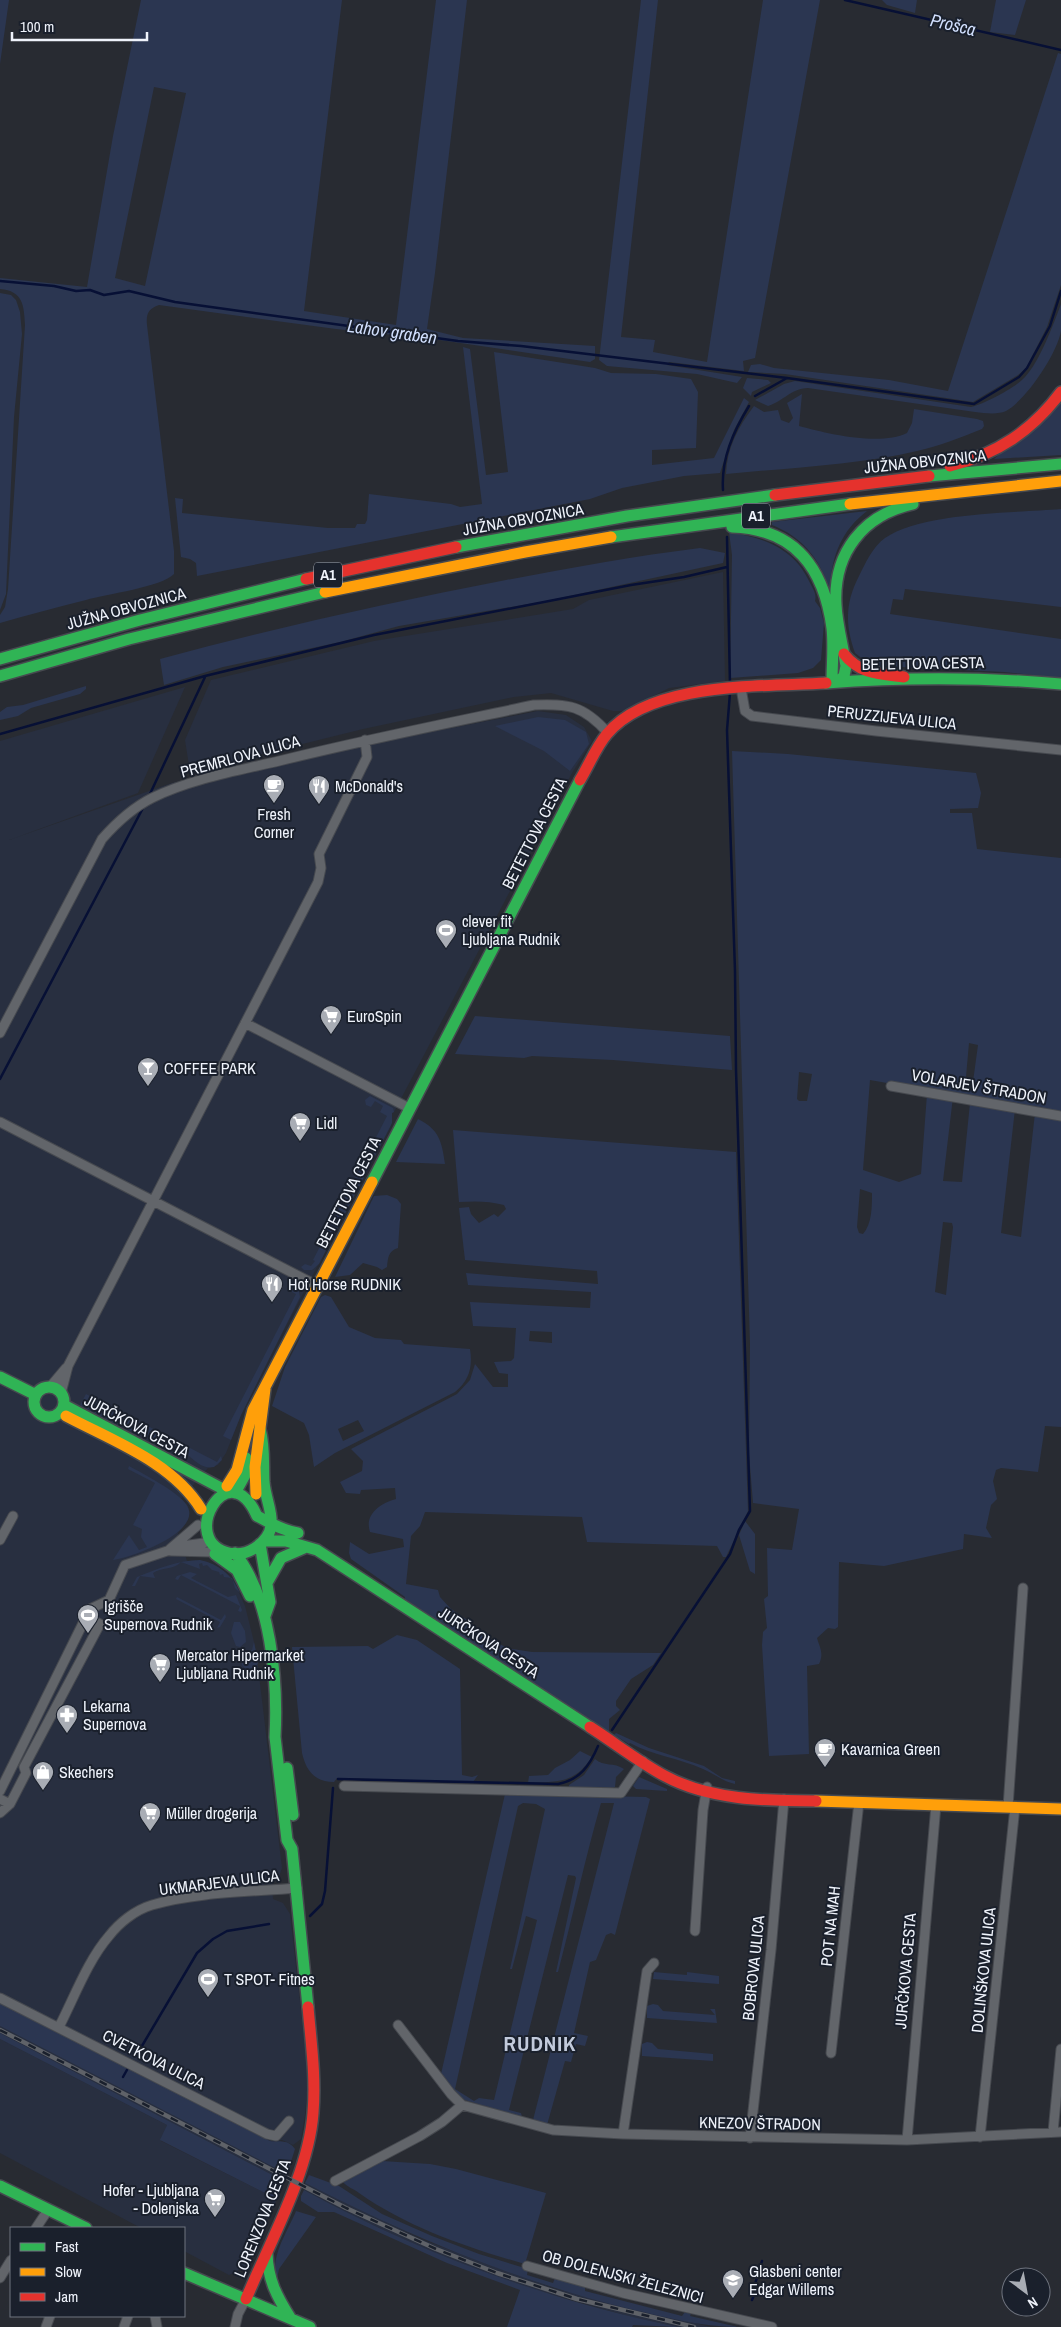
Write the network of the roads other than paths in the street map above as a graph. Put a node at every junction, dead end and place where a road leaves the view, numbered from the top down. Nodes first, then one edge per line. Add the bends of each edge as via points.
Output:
1 (1061, 392) edge
2 (1061, 464) edge
3 (885, 481) junction
4 (1061, 481) edge
5 (981, 488) junction
6 (532, 550) junction
7 (844, 654) junction
8 (0, 660) edge
9 (0, 676) edge
10 (904, 677) junction
11 (836, 681) junction
12 (1061, 684) edge
13 (733, 689) junction
14 (608, 733) junction
15 (365, 740) junction
16 (1061, 750) edge
17 (245, 1023) junction
18 (0, 1033) edge
19 (891, 1086) dead end
20 (409, 1108) junction
21 (1061, 1116) edge
22 (0, 1122) edge
23 (153, 1201) junction
24 (318, 1286) junction
25 (68, 1366) junction
26 (0, 1377) edge
27 (50, 1387) junction
28 (266, 1389) junction
29 (61, 1393) junction
30 (36, 1395) junction
31 (62, 1409) junction
32 (260, 1428) junction
33 (231, 1488) junction
34 (256, 1494) junction
35 (205, 1505) junction
36 (13, 1516) dead end
37 (269, 1518) junction
38 (198, 1525) junction
39 (0, 1540) edge
40 (257, 1544) junction
41 (209, 1546) junction
42 (304, 1548) junction
43 (317, 1550) junction
44 (168, 1551) junction
45 (235, 1554) junction
46 (267, 1583) junction
47 (1023, 1588) dead end
48 (265, 1616) junction
49 (86, 1617) junction
50 (57, 1675) junction
51 (65, 1689) junction
52 (38, 1714) junction
53 (49, 1720) junction
54 (643, 1761) junction
55 (24, 1767) junction
56 (10, 1770) junction
57 (344, 1786) dead end
58 (707, 1788) junction
59 (0, 1790) edge
60 (0, 1799) edge
61 (784, 1800) junction
62 (859, 1802) junction
63 (10, 1804) junction
64 (936, 1805) junction
65 (1012, 1807) junction
66 (1061, 1809) edge
67 (0, 1812) edge
68 (297, 1888) junction
69 (695, 1931) dead end
70 (654, 1963) dead end
71 (0, 1998) edge
72 (398, 2025) dead end
73 (59, 2027) junction
74 (1061, 2049) edge
75 (830, 2053) dead end
76 (462, 2104) junction
77 (288, 2120) dead end
78 (1057, 2132) edge
79 (623, 2134) junction
80 (980, 2137) junction
81 (750, 2138) junction
82 (907, 2140) junction
83 (335, 2181) dead end
84 (0, 2186) edge
85 (48, 2210) junction
86 (37, 2227) edge
87 (84, 2227) edge
88 (267, 2254) junction
89 (10, 2262) edge
90 (526, 2266) dead end
91 (185, 2273) edge
92 (0, 2278) edge
93 (246, 2299) junction
94 (292, 2319) junction
95 (235, 2327) edge
96 (310, 2327) edge
97 (772, 2327) edge

1 - 3 main road via 1036,423 1003,447 970,461 907,472
2 - 3 main road, JUŽNA OBVOZNICA / A1
3 - 8 main road, JUŽNA OBVOZNICA / A1 via 565,526 411,556 166,614
4 - 5 main road, JUŽNA OBVOZNICA / A1
5 - 6 main road, JUŽNA OBVOZNICA / A1 via 795,510
5 - 7 main road via 948,500 899,507 875,518 856,535 844,555 837,579 837,614
6 - 9 main road, JUŽNA OBVOZNICA / A1 via 403,575 167,630
6 - 11 main road via 570,551 736,526 774,534 805,557 820,584 832,629
7 - 10 main road via 861,670
7 - 11 main road via 846,671
10 - 11 main road, BETETTOVA CESTA
10 - 12 main road, BETETTOVA CESTA via 993,678
11 - 13 main road, BETETTOVA CESTA
13 - 14 main road, BETETTOVA CESTA via 668,697 633,713
13 - 16 street, PERUZZIJEVA ULICA via 752,716
14 - 15 street, PREMRLOVA ULICA via 577,707 556,704 534,705
14 - 20 main road, BETETTOVA CESTA
15 - 17 street via 367,757 319,854 318,882
15 - 18 street, PREMRLOVA ULICA via 220,775 162,793 124,816 102,839
17 - 20 street
17 - 23 street
19 - 21 street, VOLARJEV ŠTRADON
20 - 24 main road, BETETTOVA CESTA
22 - 23 street
23 - 24 street
23 - 25 street
24 - 28 main road, BETETTOVA CESTA
25 - 27 street
25 - 29 street
26 - 30 main road
27 - 29 main road
27 - 30 main road
28 - 32 main road, BETETTOVA CESTA
28 - 33 main road, BETETTOVA CESTA via 253,1410
29 - 31 main road
30 - 31 main road via 35,1407 40,1414 48,1417
31 - 33 main road, JURČKOVA CESTA
31 - 35 main road, JURČKOVA CESTA via 174,1477 198,1488
32 - 34 main road, BETETTOVA CESTA via 255,1463
32 - 37 main road, BETETTOVA CESTA via 264,1442 264,1488
33 - 34 main road
33 - 35 main road
33 - 37 main road via 248,1497 257,1516
34 - 37 main road, BETETTOVA CESTA
35 - 38 main road
35 - 41 main road
36 - 39 street
37 - 40 main road
37 - 43 main road, JURČKOVA CESTA via 291,1533 298,1533 311,1541
38 - 41 main road
38 - 44 street
40 - 41 main road via 236,1546 222,1542
40 - 42 main road, JURČKOVA CESTA via 280,1539
40 - 45 main road
40 - 46 main road, LORENZOVA CESTA
41 - 44 street
41 - 45 main road
41 - 48 main road via 233,1565
42 - 43 main road, JURČKOVA CESTA
42 - 46 main road via 282,1556 274,1565
43 - 54 main road, JURČKOVA CESTA
44 - 49 street via 125,1565 109,1600 90,1609
45 - 48 main road, LORENZOVA CESTA via 247,1567
46 - 48 main road, LORENZOVA CESTA via 270,1602
47 - 65 street
48 - 68 main road, LORENZOVA CESTA via 287,1840 292,1850
49 - 50 street
49 - 51 street via 100,1624
50 - 51 street
50 - 52 street
51 - 53 street
52 - 53 street
52 - 56 street
53 - 55 street
54 - 57 street via 621,1792
54 - 58 main road, JURČKOVA CESTA via 654,1770
55 - 56 street
55 - 63 street via 26,1773
56 - 59 street
58 - 61 main road, JURČKOVA CESTA
58 - 69 street
60 - 63 street
61 - 62 main road, JURČKOVA CESTA
61 - 81 street, BOBROVA ULICA
62 - 64 main road, JURČKOVA CESTA
62 - 75 street, POT NA MAH
63 - 67 street
64 - 65 main road, JURČKOVA CESTA
64 - 82 street, JURČKOVA CESTA
65 - 66 main road, JURČKOVA CESTA
65 - 80 street, DOLINŠKOVA ULICA
68 - 73 street, UKMARJEVA ULICA via 189,1898 151,1905 137,1912 123,1921 102,1946
68 - 88 main road, LORENZOVA CESTA via 314,2070 313,2115 301,2168
70 - 79 street via 646,1972
71 - 73 street, CVETKOVA ULICA
72 - 76 street
73 - 77 street, CVETKOVA ULICA via 273,2137 282,2131
74 - 78 street
76 - 79 street, KNEZOV ŠTRADON via 553,2130
76 - 83 street via 420,2136
78 - 80 street, KNEZOV ŠTRADON
79 - 81 street, KNEZOV ŠTRADON
80 - 82 street, KNEZOV ŠTRADON
81 - 82 street, KNEZOV ŠTRADON
84 - 85 main road
85 - 86 street
85 - 87 main road
88 - 93 main road, LORENZOVA CESTA
88 - 94 main road via 271,2288
89 - 92 street
90 - 97 street, OB DOLENJSKI ŽELEZNICI via 623,2294
91 - 93 main road
93 - 94 main road
93 - 95 street
94 - 96 main road

